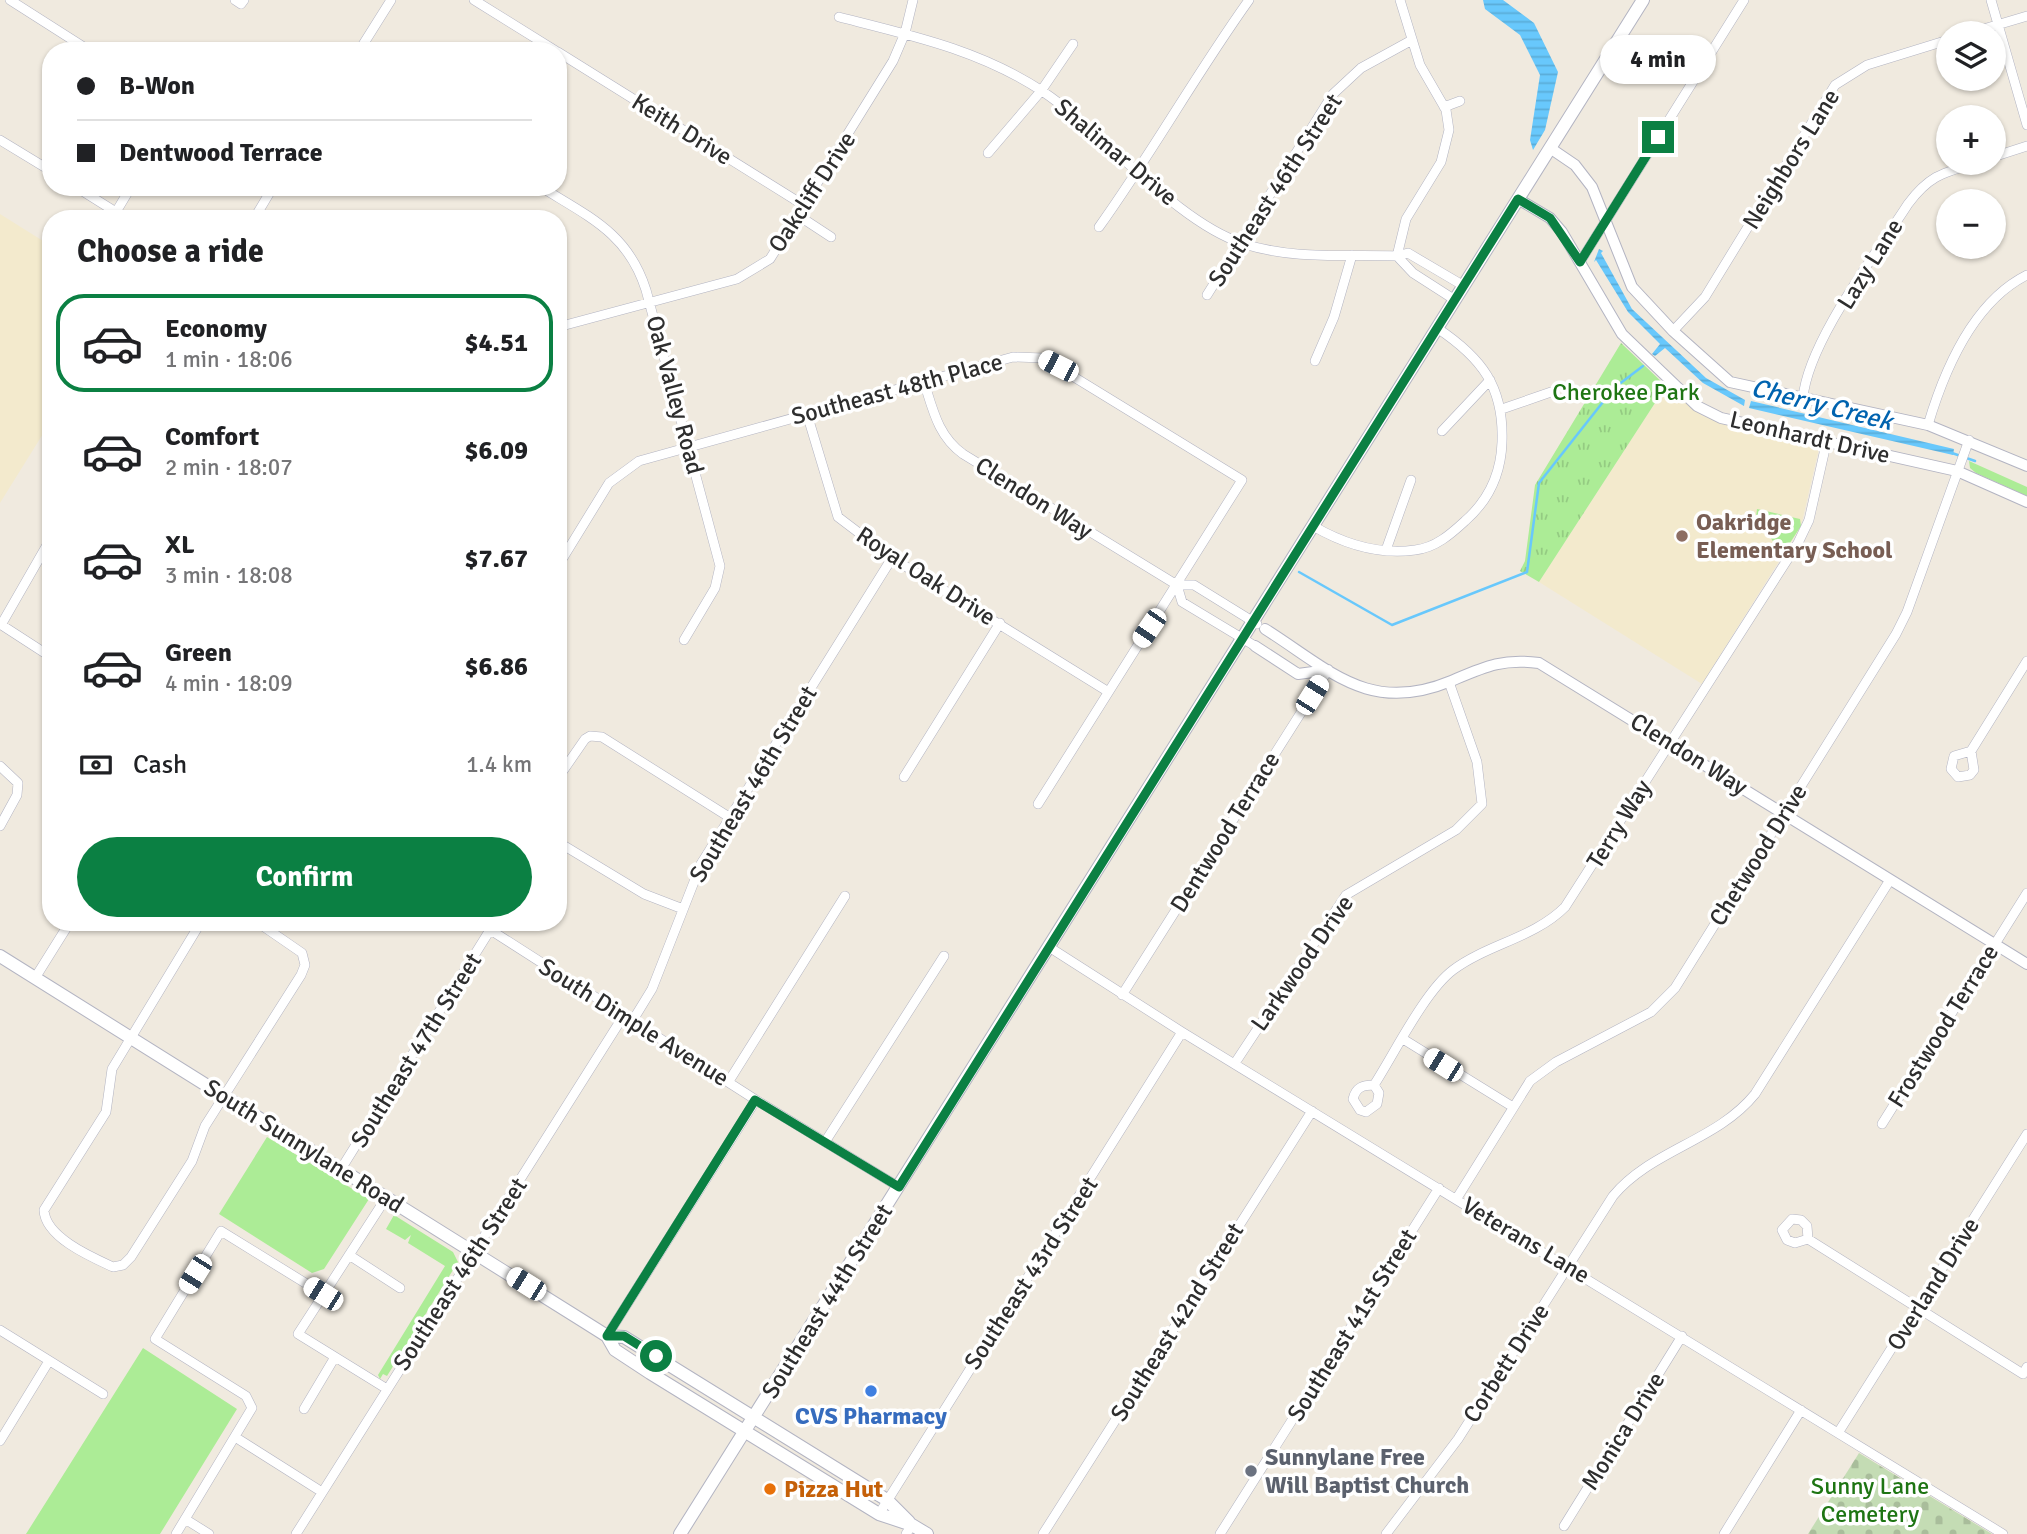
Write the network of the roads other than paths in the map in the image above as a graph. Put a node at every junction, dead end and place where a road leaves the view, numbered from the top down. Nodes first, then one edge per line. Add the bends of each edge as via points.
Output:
1 (10, 0) edge
2 (391, 0) edge
3 (474, 0) edge
4 (913, 0) edge
5 (1249, 0) edge
6 (1400, 0) edge
7 (1643, 0) edge
8 (1744, 0) edge
9 (1991, 0) edge
10 (2027, 16) edge
11 (839, 17) dead end
12 (1997, 21) edge
13 (2006, 22) edge
14 (905, 33) junction
15 (1412, 40) junction
16 (76, 42) edge
17 (365, 42) edge
18 (541, 42) edge
19 (1073, 44) dead end
20 (1936, 44) edge
21 (2006, 52) edge
22 (567, 58) edge
23 (1041, 91) junction
24 (1460, 101) dead end
25 (1444, 107) junction
26 (2027, 125) edge
27 (0, 140) edge
28 (2027, 146) edge
29 (1550, 148) junction
30 (988, 153) dead end
31 (2006, 153) edge
32 (42, 166) edge
33 (1139, 172) junction
34 (1936, 175) edge
35 (90, 196) edge
36 (556, 196) edge
37 (1518, 199) junction
38 (805, 206) junction
39 (113, 210) edge
40 (799, 216) junction
41 (1607, 219) junction
42 (1099, 227) dead end
43 (831, 237) dead end
44 (1242, 243) junction
45 (1352, 255) junction
46 (1396, 256) junction
47 (1580, 262) junction
48 (2027, 275) edge
49 (1464, 286) junction
50 (1208, 295) dead end
51 (1455, 300) junction
52 (650, 302) junction
53 (567, 325) edge
54 (1437, 328) junction
55 (1673, 331) junction
56 (1315, 361) dead end
57 (1490, 380) junction
58 (924, 382) junction
59 (1551, 392) dead end
60 (1803, 398) junction
61 (1502, 409) junction
62 (807, 414) junction
63 (1928, 425) junction
64 (1442, 431) dead end
65 (1827, 440) junction
66 (1967, 445) junction
67 (689, 446) junction
68 (1959, 466) junction
69 (2027, 466) edge
70 (1411, 480) dead end
71 (2027, 502) edge
72 (1313, 526) junction
73 (1386, 550) junction
74 (567, 552) edge
75 (42, 553) edge
76 (892, 558) junction
77 (1177, 585) junction
78 (1253, 621) junction
79 (1000, 623) junction
80 (0, 625) edge
81 (1265, 629) joint
82 (1242, 638) junction
83 (684, 640) dead end
84 (1291, 645) junction
85 (1255, 646) joint
86 (42, 651) edge
87 (2027, 661) edge
88 (1281, 662) junction
89 (1328, 670) junction
90 (1449, 682) junction
91 (1107, 691) junction
92 (1671, 743) junction
93 (1971, 751) dead end
94 (567, 764) edge
95 (0, 766) edge
96 (904, 778) dead end
97 (1038, 804) dead end
98 (1785, 814) junction
99 (729, 817) junction
100 (0, 826) edge
101 (567, 847) edge
102 (1890, 880) junction
103 (2027, 893) edge
104 (845, 895) dead end
105 (683, 909) junction
106 (64, 931) edge
107 (196, 931) edge
108 (270, 931) edge
109 (489, 931) edge
110 (492, 931) edge
111 (1995, 943) junction
112 (1049, 947) junction
113 (0, 956) edge
114 (944, 956) dead end
115 (2027, 964) edge
116 (35, 978) junction
117 (1122, 995) junction
118 (629, 1017) junction
119 (1182, 1032) junction
120 (131, 1037) junction
121 (1403, 1039) junction
122 (1234, 1063) junction
123 (729, 1081) junction
124 (1374, 1085) dead end
125 (225, 1096) junction
126 (755, 1100) junction
127 (1513, 1107) junction
128 (1312, 1111) junction
129 (1882, 1124) dead end
130 (2027, 1134) edge
131 (825, 1142) junction
132 (341, 1169) junction
133 (899, 1187) junction
134 (1439, 1188) junction
135 (386, 1198) junction
136 (1457, 1198) junction
137 (1808, 1239) dead end
138 (475, 1252) junction
139 (349, 1255) junction
140 (1569, 1266) junction
141 (400, 1289) dead end
142 (323, 1294) junction
143 (1918, 1309) junction
144 (0, 1330) edge
145 (607, 1336) junction
146 (1682, 1336) junction
147 (335, 1357) junction
148 (49, 1361) junction
149 (2025, 1371) edge
150 (387, 1389) junction
151 (103, 1394) dead end
152 (304, 1409) dead end
153 (1801, 1410) junction
154 (754, 1416) junction
155 (744, 1432) junction
156 (1838, 1433) junction
157 (235, 1437) junction
158 (0, 1441) edge
159 (322, 1492) junction
160 (887, 1500) junction
161 (879, 1514) junction
162 (185, 1519) junction
163 (1564, 1526) dead end
164 (909, 1530) edge
165 (176, 1534) edge
166 (209, 1534) edge
167 (296, 1534) edge
168 (680, 1534) edge
169 (926, 1534) edge
170 (1043, 1534) edge
171 (1220, 1534) edge
172 (1386, 1534) edge
173 (1724, 1534) edge
174 (2003, 1534) edge

1 - 16 street
2 - 17 street
3 - 18 street, Keith Drive
4 - 14 street, Oakcliff Drive
5 - 33 street
6 - 15 street
7 - 29 main road, Southeast 44th Street
8 - 41 street
9 - 12 street
10 - 13 street
11 - 14 street, Shalimar Drive
14 - 23 street, Shalimar Drive via 973,53
14 - 38 street, Oakcliff Drive via 893,61
15 - 25 street via 1420,65
15 - 44 street, Southeast 46th Street via 1361,68 1333,94
19 - 23 street
20 - 55 street, Neighbors Lane via 1867,65 1835,85 1712,286
21 - 26 street
22 - 38 street, Keith Drive
23 - 30 street
23 - 33 street, Shalimar Drive
24 - 25 street
25 - 46 street via 1449,130 1441,162 1406,219
27 - 32 street
28 - 31 street
29 - 37 main road, Southeast 44th Street
29 - 41 street, Leonhardt Drive via 1584,173
33 - 42 street
33 - 44 street, Shalimar Drive via 1197,219
34 - 60 street, Lazy Lane via 1908,204 1817,347
35 - 39 street
36 - 52 street, Oak Valley Road via 625,245 640,269
37 - 47 street, Leonhardt Drive via 1550,218
37 - 49 main road, Southeast 44th Street
38 - 40 street, Oakcliff Drive
40 - 43 street
40 - 52 street, Oakcliff Drive via 779,248 755,270
41 - 47 street
41 - 55 street, Leonhardt Drive via 1632,287
44 - 45 street, Shalimar Drive via 1291,256
44 - 50 street, Southeast 46th Street
45 - 46 street, Shalimar Drive
45 - 56 street
46 - 49 street, Shalimar Drive via 1408,253
46 - 51 street
47 - 65 street, Leonhardt Drive via 1622,334 1697,406 1721,418
48 - 63 street via 1994,299 1964,342 1940,384
49 - 51 main road, Southeast 44th Street
51 - 54 main road, Southeast 44th Street
52 - 53 street, Oakcliff Drive
52 - 67 street, Oak Valley Road
54 - 57 street via 1461,344
54 - 72 main road, Southeast 44th Street
55 - 60 street, Leonhardt Drive via 1730,382
57 - 61 street
57 - 64 street
58 - 62 street, Southeast 48th Place
58 - 77 street, Clendon Way via 939,428 951,445
58 - 77 street, Southeast 48th Place via 1013,357 1043,358 1242,480
59 - 61 street
60 - 63 street, Leonhardt Drive
61 - 73 street via 1496,480 1478,509 1432,544 1416,550
62 - 67 street, Southeast 48th Place
62 - 76 street, Royal Oak Drive via 838,517
63 - 66 street, Leonhardt Drive
65 - 68 street, Leonhardt Drive
65 - 92 street, Terry Way via 1809,520 1798,543
66 - 68 street, Chetwood Drive
66 - 69 street, Leonhardt Drive
67 - 74 street, Southeast 48th Place via 639,461 617,475
67 - 83 street, Oak Valley Road via 720,566 715,588
68 - 71 street, Leonhardt Drive
68 - 98 street, Chetwood Drive via 1907,612
70 - 73 street
72 - 73 street via 1355,546
72 - 78 main road, Southeast 44th Street
75 - 80 street
76 - 79 street, Royal Oak Drive
76 - 99 street, Southeast 46th Street
77 - 78 street, Clendon Way via 1194,585
77 - 82 street, Clendon Way via 1182,602
77 - 91 street
78 - 81 street, Clendon Way
78 - 82 main road, Southeast 44th Street
79 - 91 street, Royal Oak Drive
79 - 96 street
80 - 86 street
81 - 84 street, Clendon Way
82 - 85 street, Clendon Way
82 - 112 main road, Southeast 44th Street
84 - 88 street
84 - 89 street, Clendon Way
85 - 88 street, Clendon Way
87 - 93 street
88 - 89 street, Clendon Way via 1298,674
89 - 90 street, Clendon Way via 1362,689 1390,695
89 - 117 street, Dentwood Terrace
90 - 92 street, Clendon Way via 1502,661 1539,663
90 - 122 street, Larkwood Drive via 1477,762 1482,804 1456,830 1346,895
91 - 97 street
92 - 98 street, Clendon Way
92 - 121 street, Terry Way via 1565,907 1552,921 1454,970
94 - 99 street via 580,744 596,735
95 - 100 street via 18,783 17,795
98 - 102 street, Clendon Way
98 - 127 street, Chetwood Drive via 1665,1000 1530,1080
99 - 105 street, Southeast 46th Street via 701,864
101 - 105 street via 644,894
102 - 111 street, Clendon Way
102 - 140 street, Corbett Drive via 1741,1112 1628,1178
103 - 111 street, Frostwood Terrace
104 - 123 street
105 - 118 street, Southeast 46th Street via 652,989
106 - 116 street
107 - 120 street
108 - 125 street via 302,953 304,965
109 - 132 street, Southeast 47th Street
110 - 118 street, South Dimple Avenue
111 - 115 street, Clendon Way
111 - 129 street, Frostwood Terrace
112 - 117 street, Veterans Lane
112 - 133 main road, Southeast 44th Street
113 - 116 main road, South Sunnylane Road
114 - 131 street
116 - 120 main road, South Sunnylane Road
117 - 119 street, Veterans Lane
118 - 123 street, South Dimple Avenue
118 - 138 street, Southeast 46th Street
119 - 122 street, Veterans Lane
119 - 160 street, Southeast 43rd Street
120 - 125 main road, South Sunnylane Road
120 - 125 street via 112,1069 106,1112 44,1210 51,1230 81,1249 113,1266 123,1265 131,1257 192,1160 205,1126
121 - 124 street, Terry Way
121 - 127 street
122 - 128 street, Veterans Lane
123 - 126 street, South Dimple Avenue
125 - 132 main road, South Sunnylane Road
126 - 131 street, South Dimple Avenue
126 - 145 street
127 - 136 street, Chetwood Drive
128 - 134 street, Veterans Lane
128 - 170 street, Southeast 42nd Street
130 - 143 street, Overland Drive
131 - 133 street, South Dimple Avenue
132 - 135 main road, South Sunnylane Road
133 - 154 main road, Southeast 44th Street
134 - 136 street, Veterans Lane
134 - 171 street, Southeast 41st Street
135 - 138 main road, South Sunnylane Road
135 - 139 street
136 - 140 street, Veterans Lane
137 - 143 street
138 - 145 main road, South Sunnylane Road
138 - 150 street, Southeast 46th Street
139 - 141 street
139 - 142 street
140 - 146 street, Veterans Lane
140 - 172 street, Corbett Drive via 1458,1439
142 - 147 street via 298,1334
142 - 157 street via 221,1231 155,1339 250,1400 251,1410
143 - 149 street
143 - 156 street, Overland Drive
144 - 148 street
145 - 154 main road, South Sunnylane Road via 624,1336
145 - 155 main road, South Sunnylane Road via 615,1350
146 - 153 street, Veterans Lane
146 - 163 street, Monica Drive
147 - 150 street
147 - 152 street
148 - 151 street
148 - 158 street
150 - 159 street, Southeast 46th Street
153 - 156 street, Veterans Lane
153 - 173 street
154 - 155 main road, Southeast 44th Street
154 - 160 main road, South Sunnylane Road
155 - 161 main road, South Sunnylane Road
155 - 168 main road, Southeast 44th Street
156 - 174 street, Veterans Lane
157 - 159 street
157 - 162 street
159 - 167 street, Southeast 46th Street
160 - 161 street, Southeast 43rd Street
160 - 164 main road, South Sunnylane Road
161 - 164 main road, South Sunnylane Road
162 - 165 street
162 - 166 street
164 - 169 main road, South Sunnylane Road

